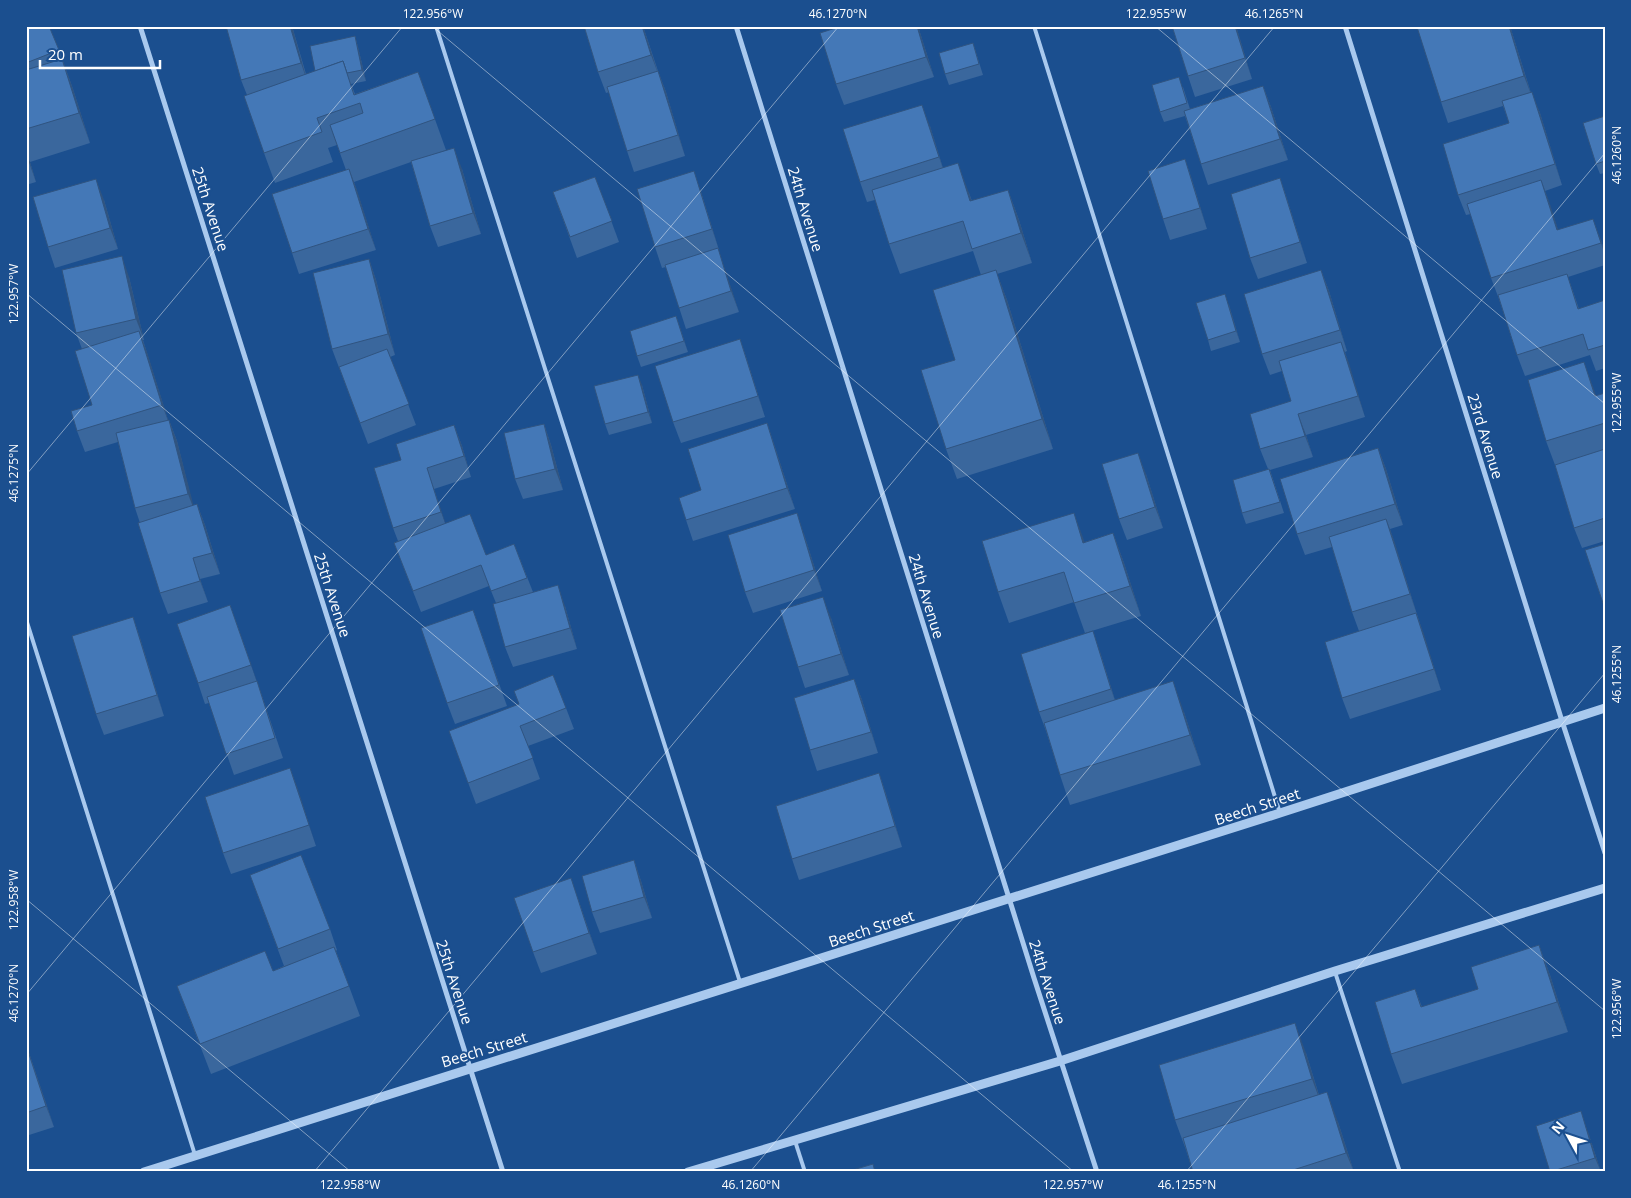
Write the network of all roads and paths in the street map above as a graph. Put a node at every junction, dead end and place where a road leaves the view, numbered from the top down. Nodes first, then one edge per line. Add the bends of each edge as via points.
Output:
1 (140, 26) edge
2 (436, 26) edge
3 (736, 26) edge
4 (1034, 26) edge
5 (1345, 26) edge
6 (26, 619) edge
7 (1605, 708) edge
8 (1562, 721) junction
9 (1280, 813) junction
10 (1605, 853) edge
11 (1605, 888) edge
12 (1009, 898) junction
13 (1335, 971) junction
14 (740, 985) junction
15 (1060, 1061) junction
16 (469, 1068) junction
17 (794, 1140) junction
18 (195, 1155) junction
19 (144, 1172) edge
20 (503, 1172) edge
21 (688, 1172) edge
22 (805, 1172) edge
23 (1097, 1172) edge
24 (1400, 1172) edge

1 - 16 street, 25th Avenue
2 - 14 lane
3 - 12 street, 24th Avenue
4 - 9 lane
5 - 8 street, 23rd Avenue
6 - 18 lane
7 - 8 street, Beech Street
8 - 9 street, Beech Street
8 - 10 street, 23rd Avenue
9 - 12 street, Beech Street
11 - 13 street
12 - 14 street, Beech Street
12 - 15 street, 24th Avenue
13 - 15 street
13 - 24 lane
14 - 16 street, Beech Street
15 - 17 street
15 - 23 street, 24th Avenue
16 - 18 street, Beech Street
16 - 20 street, 25th Avenue
17 - 21 street
17 - 22 lane
18 - 19 street, Beech Street

